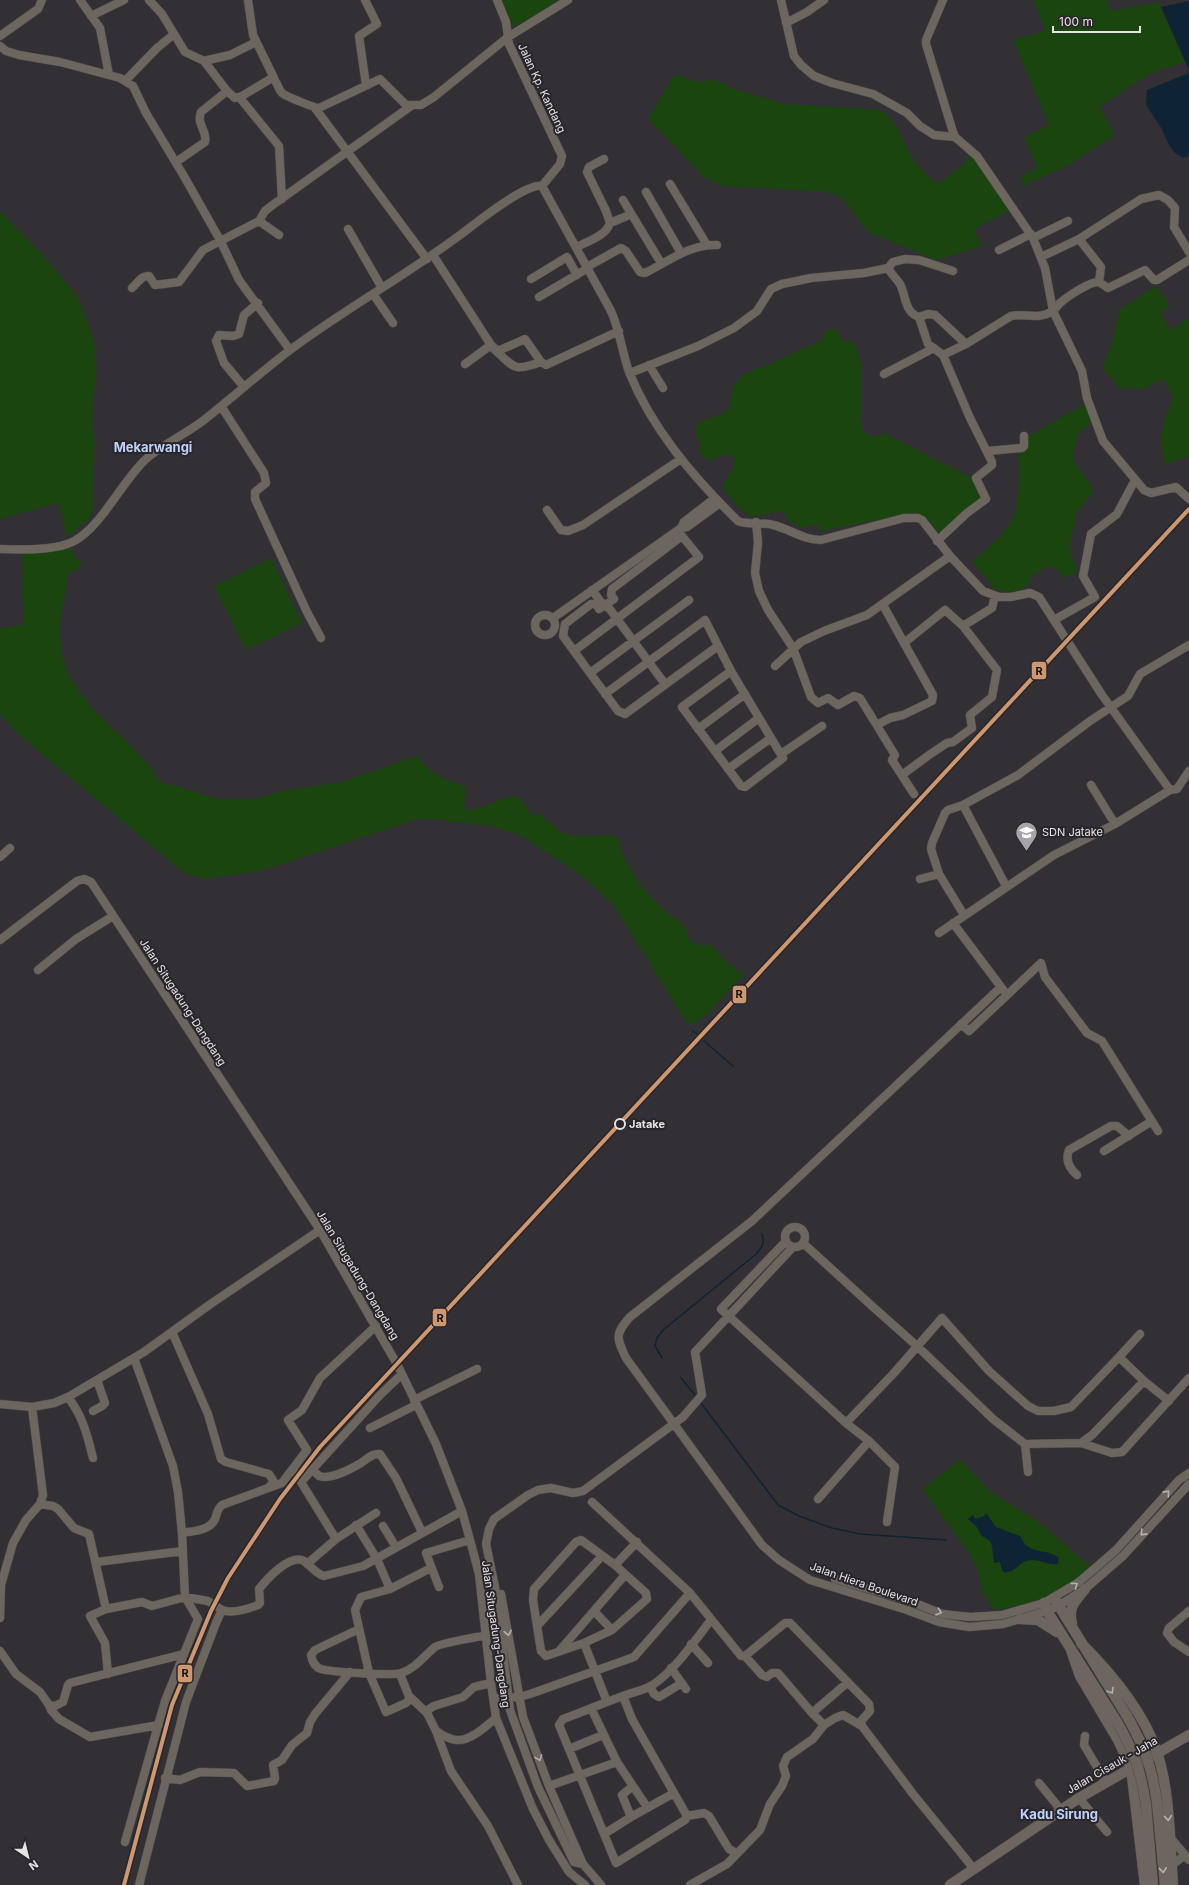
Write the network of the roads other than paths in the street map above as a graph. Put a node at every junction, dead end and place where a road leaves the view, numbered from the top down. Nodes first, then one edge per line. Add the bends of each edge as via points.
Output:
1 (42, 0) edge
2 (80, 0) edge
3 (124, 0) edge
4 (149, 0) edge
5 (248, 0) edge
6 (365, 0) edge
7 (497, 0) edge
8 (568, 0) edge
9 (781, 0) edge
10 (824, 0) edge
11 (943, 0) edge
12 (92, 16) junction
13 (786, 23) junction
14 (174, 34) junction
15 (0, 36) edge
16 (508, 37) junction
17 (256, 42) junction
18 (0, 46) edge
19 (204, 61) junction
20 (109, 74) junction
21 (274, 78) junction
22 (126, 80) junction
23 (366, 85) junction
24 (227, 91) junction
25 (240, 98) junction
26 (411, 106) junction
27 (315, 108) junction
28 (955, 137) junction
29 (348, 152) junction
30 (604, 159) dead end
31 (176, 162) junction
32 (670, 184) dead end
33 (542, 186) junction
34 (646, 192) dead end
35 (282, 199) junction
36 (623, 200) dead end
37 (627, 216) dead end
38 (259, 221) junction
39 (1068, 221) dead end
40 (610, 223) junction
41 (348, 229) dead end
42 (280, 235) dead end
43 (1032, 236) junction
44 (1079, 239) junction
45 (220, 240) junction
46 (707, 245) junction
47 (716, 245) dead end
48 (577, 247) junction
49 (999, 250) dead end
50 (1189, 252) edge
51 (682, 253) junction
52 (430, 257) junction
53 (1041, 257) junction
54 (1189, 260) edge
55 (661, 263) junction
56 (587, 268) junction
57 (888, 268) junction
58 (952, 271) dead end
59 (577, 275) junction
60 (530, 279) dead end
61 (1099, 282) junction
62 (132, 288) dead end
63 (382, 288) junction
64 (373, 294) junction
65 (540, 297) dead end
66 (258, 303) junction
67 (1053, 311) junction
68 (919, 317) junction
69 (392, 323) dead end
70 (620, 331) junction
71 (966, 344) junction
72 (493, 347) junction
73 (934, 348) junction
74 (290, 350) junction
75 (944, 355) junction
76 (541, 362) junction
77 (465, 364) dead end
78 (649, 365) junction
79 (630, 373) junction
80 (884, 374) dead end
81 (244, 388) junction
82 (662, 388) dead end
83 (221, 406) junction
84 (1024, 436) dead end
85 (988, 451) junction
86 (681, 459) junction
87 (1135, 480) junction
88 (1189, 499) edge
89 (717, 500) junction
90 (547, 510) dead end
91 (756, 522) junction
92 (937, 541) junction
93 (0, 549) edge
94 (950, 556) junction
95 (594, 589) junction
96 (994, 596) junction
97 (689, 600) dead end
98 (883, 605) junction
99 (607, 606) junction
100 (554, 618) dead end
101 (617, 619) junction
102 (1054, 620) junction
103 (963, 626) junction
104 (321, 638) dead end
105 (633, 641) junction
106 (904, 643) junction
107 (1189, 645) edge
108 (718, 646) junction
109 (793, 648) junction
110 (574, 651) junction
111 (649, 662) junction
112 (775, 666) dead end
113 (731, 671) junction
114 (590, 673) junction
115 (665, 684) junction
116 (605, 694) junction
117 (745, 694) junction
118 (1111, 707) junction
119 (759, 718) junction
120 (877, 725) junction
121 (822, 726) dead end
122 (698, 729) junction
123 (771, 738) junction
124 (715, 751) junction
125 (781, 754) junction
126 (728, 769) junction
127 (1189, 771) edge
128 (902, 775) junction
129 (1091, 785) dead end
130 (1170, 790) junction
131 (914, 794) dead end
132 (963, 805) junction
133 (1115, 824) junction
134 (10, 848) dead end
135 (0, 857) edge
136 (939, 874) junction
137 (920, 879) dead end
138 (1006, 886) junction
139 (964, 915) junction
140 (113, 916) junction
141 (953, 923) junction
142 (939, 933) dead end
143 (0, 940) edge
144 (38, 970) dead end
145 (1032, 971) junction
146 (1045, 977) junction
147 (1001, 987) junction
148 (1007, 995) junction
149 (961, 1024) junction
150 (1152, 1121) junction
151 (1158, 1131) dead end
152 (1128, 1136) junction
153 (1104, 1151) dead end
154 (1077, 1175) dead end
155 (320, 1230) junction
156 (786, 1241) junction
157 (803, 1243) junction
158 (794, 1247) junction
159 (728, 1316) junction
160 (376, 1326) junction
161 (172, 1332) junction
162 (1140, 1334) dead end
163 (917, 1346) junction
164 (1119, 1357) junction
165 (134, 1358) junction
166 (477, 1369) dead end
167 (402, 1374) junction
168 (1189, 1378) edge
169 (97, 1380) junction
170 (1144, 1381) junction
171 (68, 1397) junction
172 (1169, 1401) junction
173 (415, 1402) junction
174 (0, 1404) edge
175 (32, 1407) junction
176 (93, 1411) dead end
177 (846, 1423) junction
178 (674, 1424) junction
179 (370, 1428) dead end
180 (869, 1441) junction
181 (1081, 1443) junction
182 (1025, 1444) junction
183 (93, 1458) dead end
184 (293, 1469) junction
185 (313, 1470) junction
186 (1028, 1472) dead end
187 (1187, 1475) edge
188 (300, 1482) junction
189 (1189, 1484) edge
190 (268, 1488) junction
191 (818, 1499) dead end
192 (592, 1502) dead end
193 (40, 1504) junction
194 (462, 1511) junction
195 (376, 1513) dead end
196 (887, 1522) dead end
197 (356, 1525) junction
198 (384, 1526) dead end
199 (422, 1532) junction
200 (182, 1533) junction
201 (336, 1539) junction
202 (470, 1540) junction
203 (637, 1542) junction
204 (396, 1547) junction
205 (183, 1551) junction
206 (602, 1556) junction
207 (377, 1559) junction
208 (97, 1562) junction
209 (307, 1564) junction
210 (615, 1565) junction
211 (431, 1568) junction
212 (625, 1575) junction
213 (835, 1579) dead end
214 (439, 1587) dead end
215 (390, 1589) junction
216 (1085, 1589) junction
217 (690, 1593) junction
218 (501, 1594) dead end
219 (185, 1597) junction
220 (910, 1601) junction
221 (1056, 1602) junction
222 (1045, 1607) junction
223 (106, 1609) junction
224 (222, 1610) junction
225 (907, 1610) junction
226 (594, 1611) junction
227 (1189, 1611) edge
228 (0, 1618) edge
229 (1020, 1619) junction
230 (711, 1620) junction
231 (538, 1625) junction
232 (359, 1629) junction
233 (612, 1630) junction
234 (1073, 1630) junction
235 (485, 1636) junction
236 (1062, 1636) junction
237 (584, 1643) junction
238 (1082, 1643) junction
239 (691, 1644) junction
240 (1071, 1650) junction
241 (0, 1651) edge
242 (559, 1651) junction
243 (1189, 1652) edge
244 (184, 1654) junction
245 (745, 1656) junction
246 (708, 1663) dead end
247 (672, 1668) junction
248 (596, 1670) junction
249 (350, 1672) junction
250 (369, 1673) junction
251 (108, 1674) junction
252 (400, 1674) junction
253 (491, 1683) junction
254 (847, 1683) junction
255 (650, 1686) junction
256 (623, 1696) junction
257 (410, 1697) junction
258 (519, 1697) junction
259 (493, 1698) junction
260 (508, 1698) junction
261 (608, 1702) junction
262 (50, 1705) junction
263 (592, 1708) junction
264 (812, 1713) junction
265 (428, 1714) junction
266 (496, 1718) junction
267 (159, 1725) junction
268 (824, 1725) junction
269 (862, 1726) junction
270 (1145, 1726) junction
271 (436, 1731) junction
272 (603, 1735) junction
273 (1189, 1735) edge
274 (1085, 1736) dead end
275 (1118, 1740) junction
276 (569, 1749) junction
277 (1157, 1752) junction
278 (617, 1762) junction
279 (1131, 1768) junction
280 (580, 1777) junction
281 (165, 1778) junction
282 (1106, 1782) junction
283 (1039, 1783) dead end
284 (550, 1786) junction
285 (633, 1786) junction
286 (674, 1793) junction
287 (1166, 1794) junction
288 (1079, 1798) junction
289 (1135, 1799) junction
290 (647, 1807) junction
291 (1061, 1810) junction
292 (687, 1816) junction
293 (631, 1817) junction
294 (1107, 1832) dead end
295 (604, 1834) junction
296 (1169, 1836) junction
297 (125, 1842) dead end
298 (736, 1853) junction
299 (1187, 1858) edge
300 (579, 1861) junction
301 (1172, 1865) junction
302 (565, 1867) junction
303 (974, 1869) junction
304 (139, 1885) edge
305 (518, 1885) edge
306 (581, 1885) edge
307 (601, 1885) edge
308 (690, 1885) edge
309 (950, 1885) edge
310 (1145, 1885) edge
311 (1153, 1885) edge
312 (1165, 1885) edge
313 (1173, 1885) edge

1 - 15 street via 38,9
2 - 12 street
3 - 12 street
4 - 14 street via 162,14
5 - 17 street
6 - 23 street via 377,24 359,36
7 - 16 street via 506,22
8 - 16 street, Jalan Kp. Kandang
9 - 13 street
10 - 13 street
11 - 28 street via 926,44
12 - 20 street via 100,28
13 - 28 street via 794,56 814,76 866,91 907,113 934,135
14 - 19 street via 185,52
14 - 22 street
16 - 26 street via 427,102
16 - 33 street, Jalan Kp. Kandang via 562,156 560,164
17 - 19 street via 230,55
17 - 21 street
18 - 20 street via 19,55
19 - 24 street
20 - 22 street
21 - 25 street
21 - 27 street via 283,94
22 - 31 street via 133,86
23 - 26 street via 381,79 401,101
23 - 27 street
24 - 25 street via 233,98
24 - 31 street via 201,112 199,123 205,142
25 - 35 street via 279,146
26 - 29 street
27 - 29 street
28 - 43 street via 977,156
29 - 35 street
29 - 52 street
30 - 40 street via 589,167 587,172
31 - 45 street
32 - 46 street
33 - 48 street
33 - 52 street via 531,187 515,196
34 - 51 street
35 - 38 street via 265,212
36 - 55 street
37 - 40 street
38 - 42 street
38 - 45 street
39 - 43 street
40 - 48 street via 600,236
41 - 63 street
43 - 49 street
43 - 53 street
44 - 50 street via 1141,199 1159,195 1175,208 1174,227
44 - 53 street
44 - 61 street via 1101,267
45 - 62 street via 201,252 180,282 155,286 147,276 142,277
45 - 66 street via 239,280
46 - 47 street
46 - 51 street
48 - 56 street
51 - 55 street
52 - 63 street
52 - 72 street
53 - 67 street
54 - 61 street via 1157,280 1145,270 1108,288
55 - 56 street via 646,273 641,273 626,251 621,248
56 - 59 street
56 - 70 street
57 - 58 street via 893,262 905,258 921,260
57 - 68 street via 900,285 905,304
57 - 78 street via 851,276 802,279 778,286 769,291 757,311 734,328 698,346
59 - 60 street via 567,257
59 - 65 street
61 - 67 street via 1089,284
63 - 64 street
64 - 69 street
64 - 74 street
66 - 74 street
66 - 81 street via 244,315 239,334 220,335 216,339 224,364
67 - 71 street via 1035,317 1011,316
67 - 87 street via 1082,371 1087,398 1103,441
68 - 71 street via 928,314 935,316
68 - 73 street via 928,344
70 - 76 street via 548,364 544,365
70 - 79 street
71 - 75 street
72 - 76 street via 512,366 521,369
72 - 76 street via 501,350 525,339
72 - 77 street
73 - 75 street
73 - 80 street
74 - 81 street
75 - 85 street via 970,418
78 - 79 street
78 - 82 street
79 - 86 street via 656,422
81 - 83 street
83 - 93 street via 147,458 76,541 54,547
83 - 104 street via 264,473 266,484 255,492 255,499
84 - 85 street via 1022,448
85 - 92 street via 992,465 976,478 986,499
86 - 89 street
86 - 90 street via 574,529 561,530
87 - 88 street via 1147,492 1176,488
87 - 102 street via 1117,514 1091,534 1083,576 1095,597
89 - 91 street via 741,522
89 - 95 street
91 - 92 street via 783,527 804,538 814,540 904,518 918,518 925,523
91 - 109 street via 758,542 755,573 759,590 768,610
92 - 94 street
94 - 96 street via 983,591
94 - 98 street
95 - 99 street
95 - 100 street
96 - 102 street via 1034,593
96 - 103 street via 992,608
97 - 105 street
98 - 106 street
98 - 109 street via 867,615 824,631
99 - 101 street
99 - 101 street via 614,599 611,595 612,589 682,536 699,557
99 - 110 street via 599,609 596,604 591,604 565,624 563,636
101 - 105 street
101 - 110 street
102 - 118 street
103 - 106 street via 945,610
103 - 128 street via 997,670 992,697 970,715 972,728
105 - 111 street
105 - 114 street
106 - 120 street via 933,695 932,701
107 - 118 street via 1138,675 1130,694
108 - 111 street via 705,620
108 - 113 street
108 - 115 street
109 - 112 street
109 - 120 street via 811,697 818,703 828,698 838,705 854,696 860,698
110 - 114 street
111 - 115 street
111 - 116 street
113 - 117 street
113 - 122 street via 682,707
114 - 116 street
115 - 116 street via 625,714 618,711
117 - 119 street
117 - 122 street
118 - 130 street
118 - 132 street via 1018,776
119 - 123 street
119 - 124 street
120 - 128 street via 895,755 892,760
121 - 125 street
122 - 124 street
123 - 125 street
123 - 126 street
124 - 126 street
125 - 126 street via 783,758 745,787 741,786
127 - 130 street via 1177,789
128 - 131 street
129 - 133 street
130 - 133 street
132 - 136 street via 945,813 932,843 931,849
132 - 138 street
133 - 138 street via 1054,855
134 - 135 street
136 - 137 street
136 - 139 street
138 - 139 street
139 - 141 street
140 - 143 street, Jalan Situgadung-Dangdang via 91,882 77,881
140 - 144 street via 76,939
140 - 155 street, Jalan Situgadung-Dangdang
141 - 142 street
141 - 147 street
145 - 146 street
145 - 146 street via 1041,963
145 - 148 street
146 - 150 street via 1087,1033 1102,1041
147 - 148 street
147 - 149 street, Jalan Hiera Boulevard
148 - 149 street via 969,1031
149 - 178 street, Jalan Hiera Boulevard via 752,1221 630,1317 619,1329 618,1339 626,1358
150 - 151 street
150 - 152 street
152 - 153 street
152 - 154 street via 1117,1126 1111,1126 1069,1150 1068,1164
155 - 160 street, Jalan Situgadung-Dangdang
155 - 161 street
156 - 157 street via 787,1231 798,1228 804,1234
156 - 158 street
156 - 159 street via 721,1309
157 - 158 street
157 - 163 street
158 - 159 street
159 - 177 street
159 - 178 street via 695,1352 702,1395 683,1418
160 - 167 street, Jalan Situgadung-Dangdang
160 - 184 street via 320,1378 302,1410 288,1420 307,1450
161 - 165 street
161 - 190 street via 208,1414 221,1459 269,1474 274,1482
162 - 164 street
163 - 164 street via 942,1318 998,1379 1032,1409 1044,1412 1071,1407
163 - 177 street
163 - 182 street via 993,1419
164 - 170 street
165 - 169 street
165 - 200 street via 169,1453 177,1486
166 - 173 street
167 - 173 street, Jalan Situgadung-Dangdang
167 - 185 street via 380,1394
168 - 172 street
169 - 171 street
169 - 176 street via 105,1399 102,1406
170 - 172 street
170 - 181 street via 1092,1435
171 - 175 street via 54,1403
171 - 183 street via 79,1411
172 - 181 street via 1122,1452 1112,1453
173 - 179 street
173 - 194 street, Jalan Situgadung-Dangdang via 436,1444
174 - 175 street
175 - 193 street via 42,1480 43,1495
177 - 180 street
178 - 225 street, Jalan Hiera Boulevard via 762,1545 778,1560 810,1580
178 - 260 street via 583,1491 574,1493 551,1488 538,1490 494,1520 486,1544 495,1587
180 - 191 street
180 - 196 street via 895,1467
181 - 182 street
182 - 186 street
184 - 188 street
184 - 190 street via 282,1483
185 - 188 street
185 - 199 street via 319,1476 328,1476 356,1465 372,1455 380,1454 396,1478
187 - 189 street
221 -> 187 street via 1116,1550
188 - 201 street
189 -> 216 street via 1123,1556
190 - 200 street via 220,1506 214,1521 207,1528
192 - 203 street
193 - 208 street via 53,1506 74,1528 90,1534
193 - 228 street via 26,1520 12,1543 1,1585
194 - 199 street
194 - 202 street, Jalan Situgadung-Dangdang
195 - 197 street
197 - 201 street
197 - 207 street
198 - 204 street
199 - 204 street
200 - 205 street
201 - 209 street
202 - 211 street via 426,1552
202 - 235 street, Jalan Situgadung-Dangdang via 479,1574
203 - 210 street
203 - 217 street
204 - 207 street
205 - 208 street
205 - 219 street
206 - 210 street
206 - 231 street
206 - 231 street via 581,1540 576,1542 534,1589 533,1600
207 - 209 street via 363,1566 324,1576
207 - 215 street
208 - 223 street
209 - 224 street via 302,1560 296,1560 272,1573 259,1589 258,1605 227,1612
210 - 212 street
211 - 214 street
211 - 215 street
212 - 226 street
212 - 233 street via 646,1593 647,1599
213 - 220 street, Jalan Hiera Boulevard
215 - 232 street via 361,1597 354,1610
216 - 221 street
216 - 234 main road via 1071,1606
217 - 230 street
217 - 248 street via 639,1653
218 -> 258 street
219 - 223 street via 152,1606 142,1602
219 - 224 street via 208,1601
219 - 244 street via 198,1619
220 -> 222 street, Jalan Hiera Boulevard via 942,1614 970,1618
220 - 225 street
221 - 222 street
221 - 234 main road
222 - 229 street, Jalan Hiera Boulevard
222 - 236 main road
223 - 251 street via 90,1616 105,1642
224 - 281 street via 186,1702
225 - 229 street, Jalan Hiera Boulevard via 940,1622 969,1627 1003,1624
226 - 233 street
226 - 242 street
227 - 243 street via 1169,1628 1167,1633 1174,1642
229 - 236 main road via 1038,1620
230 - 239 street
230 - 245 street via 741,1656
231 - 242 street via 543,1654 548,1656
232 - 249 street via 315,1650 311,1655 315,1664 322,1669
232 - 250 street
233 - 237 street
234 - 238 main road
235 - 252 street via 438,1645
235 - 253 street, Jalan Situgadung-Dangdang
236 - 240 main road
237 - 242 street
237 - 248 street
238 - 270 main road via 1103,1665
238 -> 312 main road, bridge via 1140,1738 1149,1761 1157,1803
239 - 246 street
239 - 247 street
240 - 275 main road via 1080,1676
240 - 311 main road, bridge via 1130,1743 1138,1764 1146,1805
241 - 262 street via 16,1674 36,1688
244 - 251 street
244 - 267 street via 165,1701
245 - 254 street via 785,1623 790,1623
245 - 264 street via 762,1675 767,1677 772,1673 778,1673
247 - 255 street
247 - 255 street via 684,1686 659,1697
248 - 258 street
248 - 261 street
249 - 250 street
249 - 281 street via 315,1714 307,1733 292,1745 282,1760 273,1765 274,1781 247,1786 234,1773 200,1772 180,1780
250 - 252 street
250 - 257 street via 386,1712 406,1703
251 - 262 street via 70,1683 63,1702 55,1706
252 - 257 street
253 - 259 street, Jalan Situgadung-Dangdang
253 - 265 street via 474,1687 463,1697 428,1709
254 - 264 street
254 - 269 street via 870,1707 870,1711 861,1721
255 - 256 street
256 - 261 street
256 - 286 street via 632,1719
257 - 265 street
258 - 260 street
258 -> 284 street via 523,1717
259 - 260 street
259 - 266 street, Jalan Situgadung-Dangdang
260 - 300 street via 538,1787
261 - 263 street
262 - 267 street via 59,1719 93,1738
263 - 272 street
263 - 276 street via 563,1720 559,1725
264 - 268 street
265 - 271 street
266 - 271 street via 480,1731 458,1740 450,1739
266 - 302 street, Jalan Situgadung-Dangdang via 533,1809
267 - 297 street
268 - 269 street via 843,1715
268 - 298 street via 813,1739 787,1757 783,1766 786,1776 770,1804 760,1830
269 - 303 street
270 - 275 main road via 1137,1744 1127,1745
270 - 277 main road
271 - 305 street via 451,1771 488,1826
272 - 276 street
272 - 278 street
273 - 277 main road, Jalan Cisauk - Jaha
274 - 282 street via 1084,1745
275 - 279 main road
276 - 280 street
277 - 279 main road, Jalan Cisauk - Jaha
277 - 287 main road
278 - 280 street
278 - 285 street
279 - 282 main road, Jalan Cisauk - Jaha
279 - 289 main road
280 - 284 street
280 - 295 street
281 - 304 street
282 - 288 main road, Jalan Cisauk - Jaha
283 - 291 street
284 - 300 street
285 - 290 street
285 - 293 street via 622,1795
286 - 290 street
286 - 292 street
287 - 289 main road via 1161,1787 1150,1786 1140,1790
287 -> 296 main road
288 - 291 main road, Jalan Cisauk - Jaha
288 - 294 street
289 - 310 main road
290 - 293 street
291 - 303 main road, Jalan Cisauk - Jaha
292 - 295 street via 685,1820 616,1863
292 - 298 street via 704,1813 709,1816 729,1849
293 - 295 street
296 - 299 street
296 - 301 main road
298 - 308 street via 727,1864
299 - 301 street
300 - 302 street
300 - 307 street
301 - 313 main road
302 - 306 street, Jalan Situgadung-Dangdang
303 - 309 main road, Jalan Cisauk - Jaha

